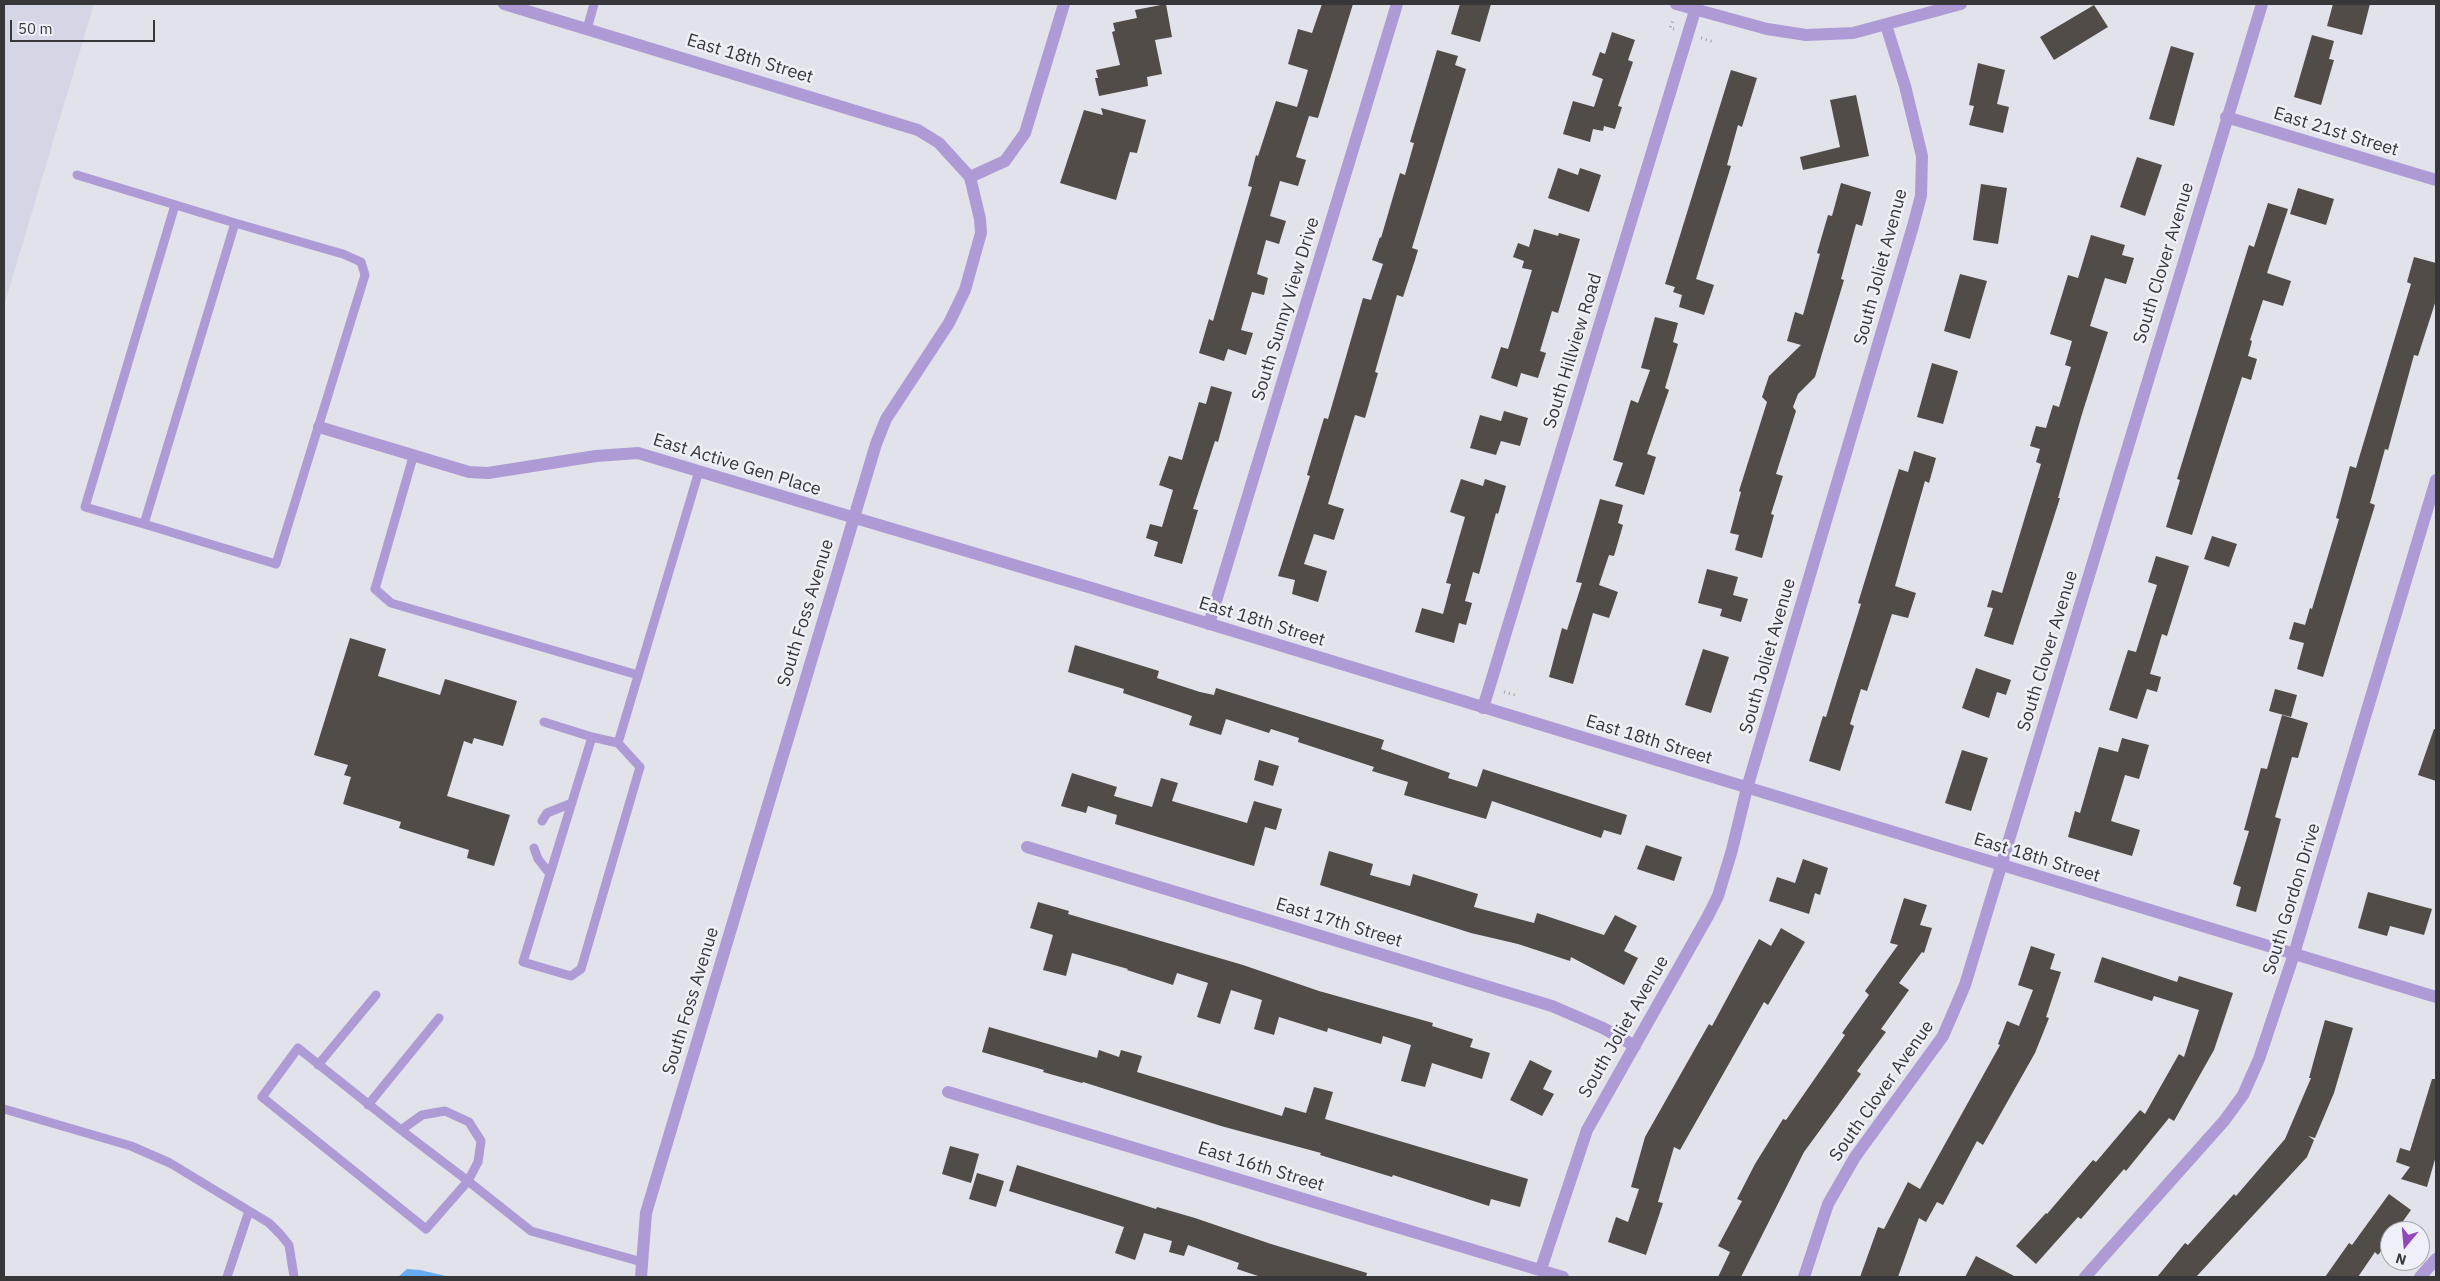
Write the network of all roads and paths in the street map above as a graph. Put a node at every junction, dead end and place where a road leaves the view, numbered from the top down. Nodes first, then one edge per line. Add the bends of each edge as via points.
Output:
1 (504, 4) edge
2 (594, 4) edge
3 (1064, 4) edge
4 (1397, 4) edge
5 (1676, 4) edge
6 (1960, 4) edge
7 (2262, 4) edge
8 (1696, 7) edge
9 (1886, 25) junction
10 (587, 29) junction
11 (2226, 117) junction
12 (77, 175) dead end
13 (970, 177) junction
14 (2436, 180) edge
15 (175, 205) junction
16 (235, 223) junction
17 (319, 427) junction
18 (413, 457) junction
19 (698, 471) junction
20 (2436, 480) edge
21 (852, 517) junction
22 (144, 524) junction
23 (1209, 624) junction
24 (638, 675) junction
25 (1483, 708) junction
26 (544, 722) dead end
27 (592, 737) junction
28 (618, 742) junction
29 (1747, 788) junction
30 (572, 803) junction
31 (542, 821) dead end
32 (1027, 847) dead end
33 (534, 848) dead end
34 (2002, 866) junction
35 (550, 874) junction
36 (2294, 954) junction
37 (376, 995) dead end
38 (2436, 997) edge
39 (439, 1018) dead end
40 (1635, 1046) junction
41 (318, 1065) junction
42 (948, 1092) dead end
43 (368, 1105) junction
44 (4, 1109) edge
45 (401, 1130) junction
46 (468, 1181) junction
47 (249, 1211) junction
48 (2436, 1259) edge
49 (642, 1262) junction
50 (1541, 1269) junction
51 (227, 1277) edge
52 (294, 1277) edge
53 (641, 1277) edge
54 (1563, 1277) edge
55 (1804, 1277) edge
56 (2085, 1277) edge
57 (2420, 1277) edge

1 - 10 street, East 18th Street
2 - 10 lane
3 - 13 street via 1025,133 1005,161
4 - 23 street, South Sunny View Drive
5 - 8 street
6 - 9 street
7 - 11 street, South Clover Avenue
8 - 9 street via 1766,29 1806,35 1853,33
8 - 25 street, South Hillview Road
9 - 29 street, South Joliet Avenue via 1922,156 1921,196
10 - 13 street, East 18th Street via 908,125 939,143
11 - 14 street, East 21st Street
11 - 34 street, South Clover Avenue
12 - 15 lane
13 - 21 street, South Foss Avenue via 981,233 965,290 949,323 886,419
15 - 16 lane
15 - 22 lane via 85,507
16 - 17 lane via 344,254 361,262 365,276
16 - 22 lane
17 - 18 street, East Active Gen Place
17 - 22 lane via 276,564
18 - 19 street, East Active Gen Place via 469,472 488,473 596,456 638,453
18 - 24 lane via 375,589 390,603
19 - 21 street, East Active Gen Place
19 - 24 lane
20 - 36 street, South Gordon Drive
21 - 23 street, East 18th Street
21 - 49 street, South Foss Avenue via 646,1212
23 - 25 street, East 18th Street
24 - 28 lane
25 - 29 street, East 18th Street
26 - 27 lane
27 - 28 lane
27 - 30 lane
28 - 35 lane via 640,767 581,969 571,976 523,962
29 - 34 street, East 18th Street
29 - 40 street, South Joliet Avenue via 1718,896
30 - 31 lane via 547,813
30 - 35 lane
32 - 40 street, East 17th Street via 1552,1006
33 - 35 lane
34 - 36 street, East 18th Street
34 - 55 street, South Clover Avenue via 1965,985 1943,1036 1855,1157 1825,1211
36 - 38 street, East 18th Street
36 - 56 street, South Gordon Drive via 2259,1059 2243,1095 2224,1121
37 - 41 lane
39 - 43 lane
40 - 50 street, South Joliet Avenue via 1587,1130
41 - 43 lane
41 - 46 lane via 298,1048 262,1097 426,1228
42 - 50 street, East 16th Street
43 - 45 lane
44 - 47 lane via 131,1146 170,1163
45 - 46 lane
45 - 46 lane via 422,1115 446,1111 469,1122 481,1141 478,1162
46 - 49 lane via 531,1231
47 - 51 lane
47 - 52 lane via 269,1223 289,1245
48 - 57 street
49 - 53 street, South Foss Avenue
50 - 54 street, East 16th Street

